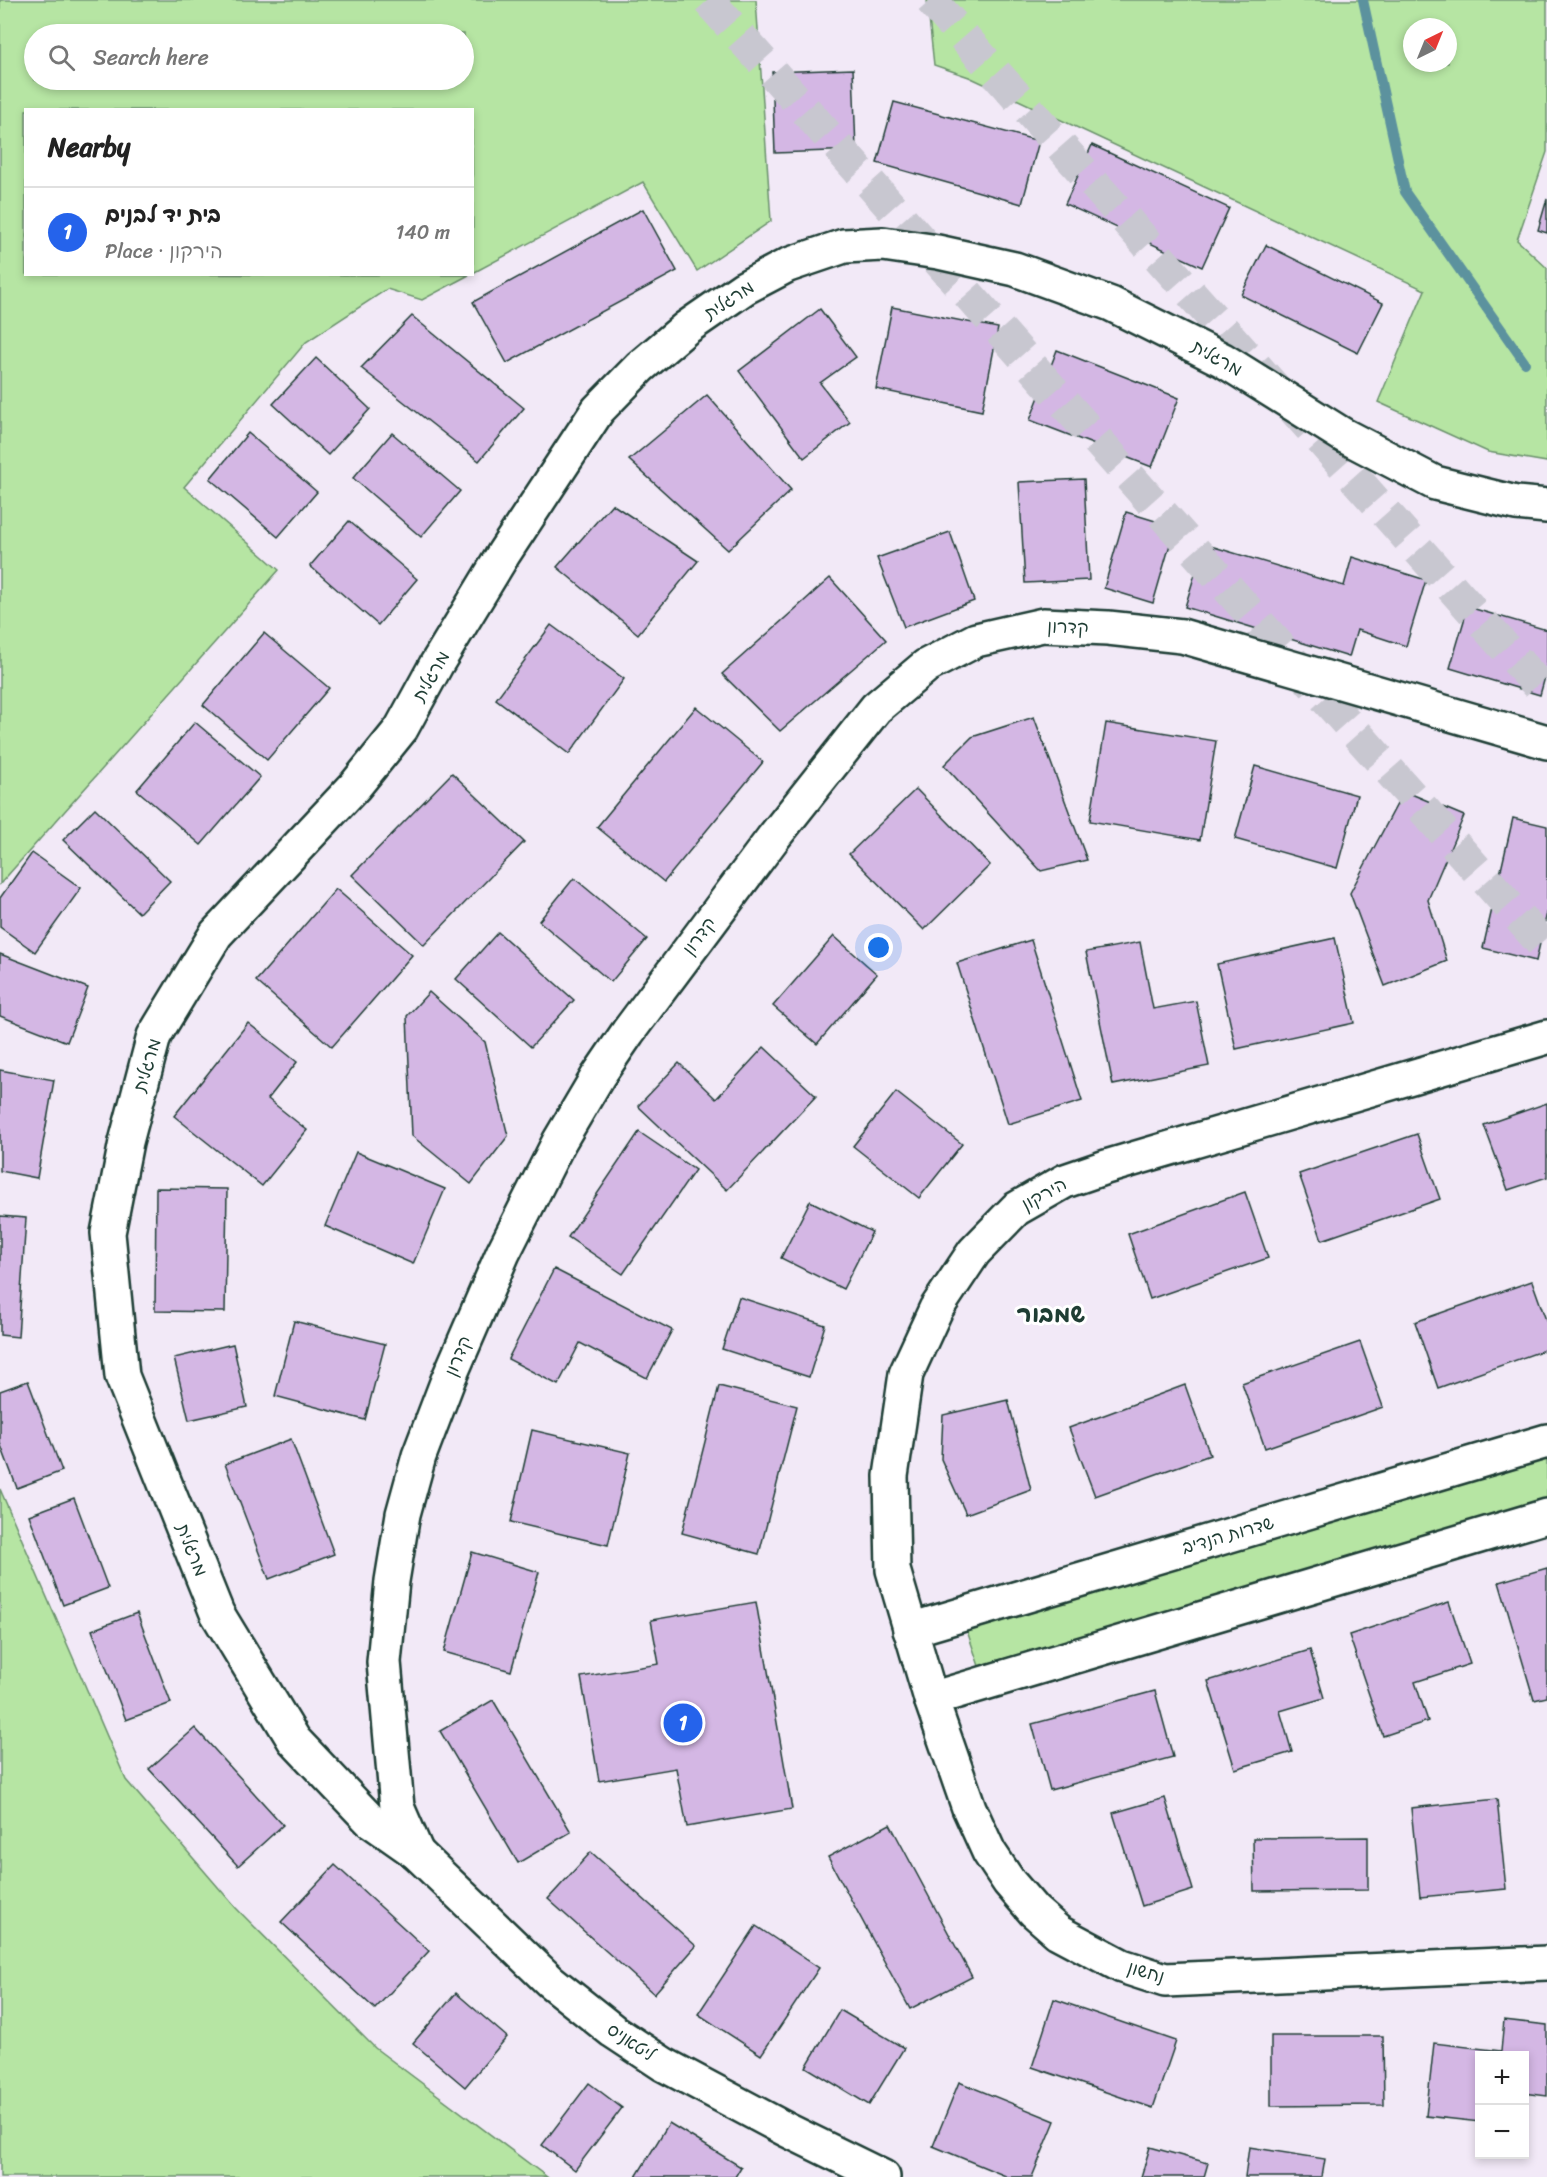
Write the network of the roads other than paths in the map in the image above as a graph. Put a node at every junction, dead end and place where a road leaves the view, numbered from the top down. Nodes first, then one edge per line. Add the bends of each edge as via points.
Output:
1 (1547, 506) edge
2 (1547, 742) edge
3 (1547, 1037) edge
4 (1547, 1441) edge
5 (1547, 1516) edge
6 (910, 1630) junction
7 (920, 1665) joint
8 (931, 1699) junction
9 (417, 1853) junction
10 (1547, 1963) edge
11 (883, 2177) edge

1 - 9 street, מרגלית via 1516,503 1435,483 1343,435 1223,360 1111,303 1015,268 883,244 844,246 788,265 744,288 686,328 598,410 504,553 401,729 355,786 216,934 154,1036 126,1142 108,1233 122,1376 217,1613 294,1740 370,1820
2 - 9 street, קדרון via 1182,636 1108,628 1043,625 976,640 926,666 876,708 773,838 598,1076 513,1233 448,1380 419,1455 402,1515 384,1662 397,1807
3 - 6 street, הירקון via 1106,1167 1065,1181 1016,1209 974,1252 936,1309 906,1374 891,1476 893,1570
4 - 6 street, שדרות הנדיב
5 - 8 street
6 - 7 street, הירקון
7 - 8 street, נחשון
8 - 10 street, נחשון via 969,1808 989,1852 1009,1882 1058,1932 1122,1966 1165,1980
9 - 11 street, ליטאניס via 550,1981 613,2031 663,2064

